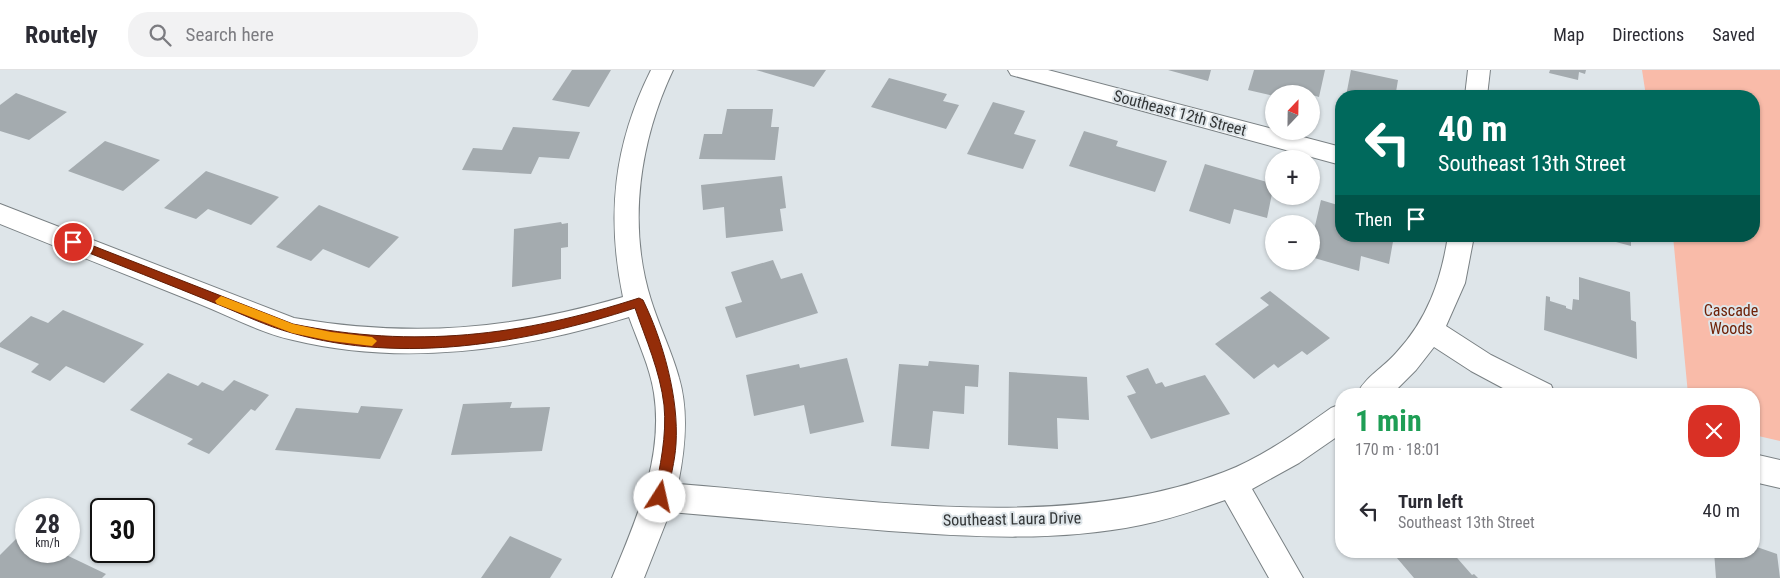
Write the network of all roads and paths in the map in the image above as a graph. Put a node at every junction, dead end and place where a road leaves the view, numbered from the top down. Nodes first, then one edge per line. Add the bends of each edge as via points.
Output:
1 (662, 70) edge
2 (1019, 70) edge
3 (1479, 70) edge
4 (1477, 90) edge
5 (1335, 154) edge
6 (0, 214) edge
7 (1460, 242) edge
8 (639, 303) junction
9 (1431, 331) junction
10 (1378, 388) edge
11 (1529, 388) edge
12 (1335, 420) edge
13 (1760, 469) edge
14 (1780, 474) edge
15 (1232, 484) junction
16 (660, 497) junction
17 (628, 578) edge
18 (1287, 578) edge

1 - 8 street via 648,100 631,156 626,218 628,251
2 - 5 street, Southeast 12th Street
3 - 4 street
6 - 8 street via 292,329 331,337 415,343 495,338 548,328
7 - 9 street via 1453,280
8 - 16 street via 662,369 670,405 670,444
9 - 10 street via 1410,358
9 - 11 street
12 - 15 street, Southeast Laura Drive via 1299,447
13 - 14 street
15 - 16 street, Southeast Laura Drive via 1144,510 1059,522 971,523
15 - 18 street
16 - 17 street via 648,536

